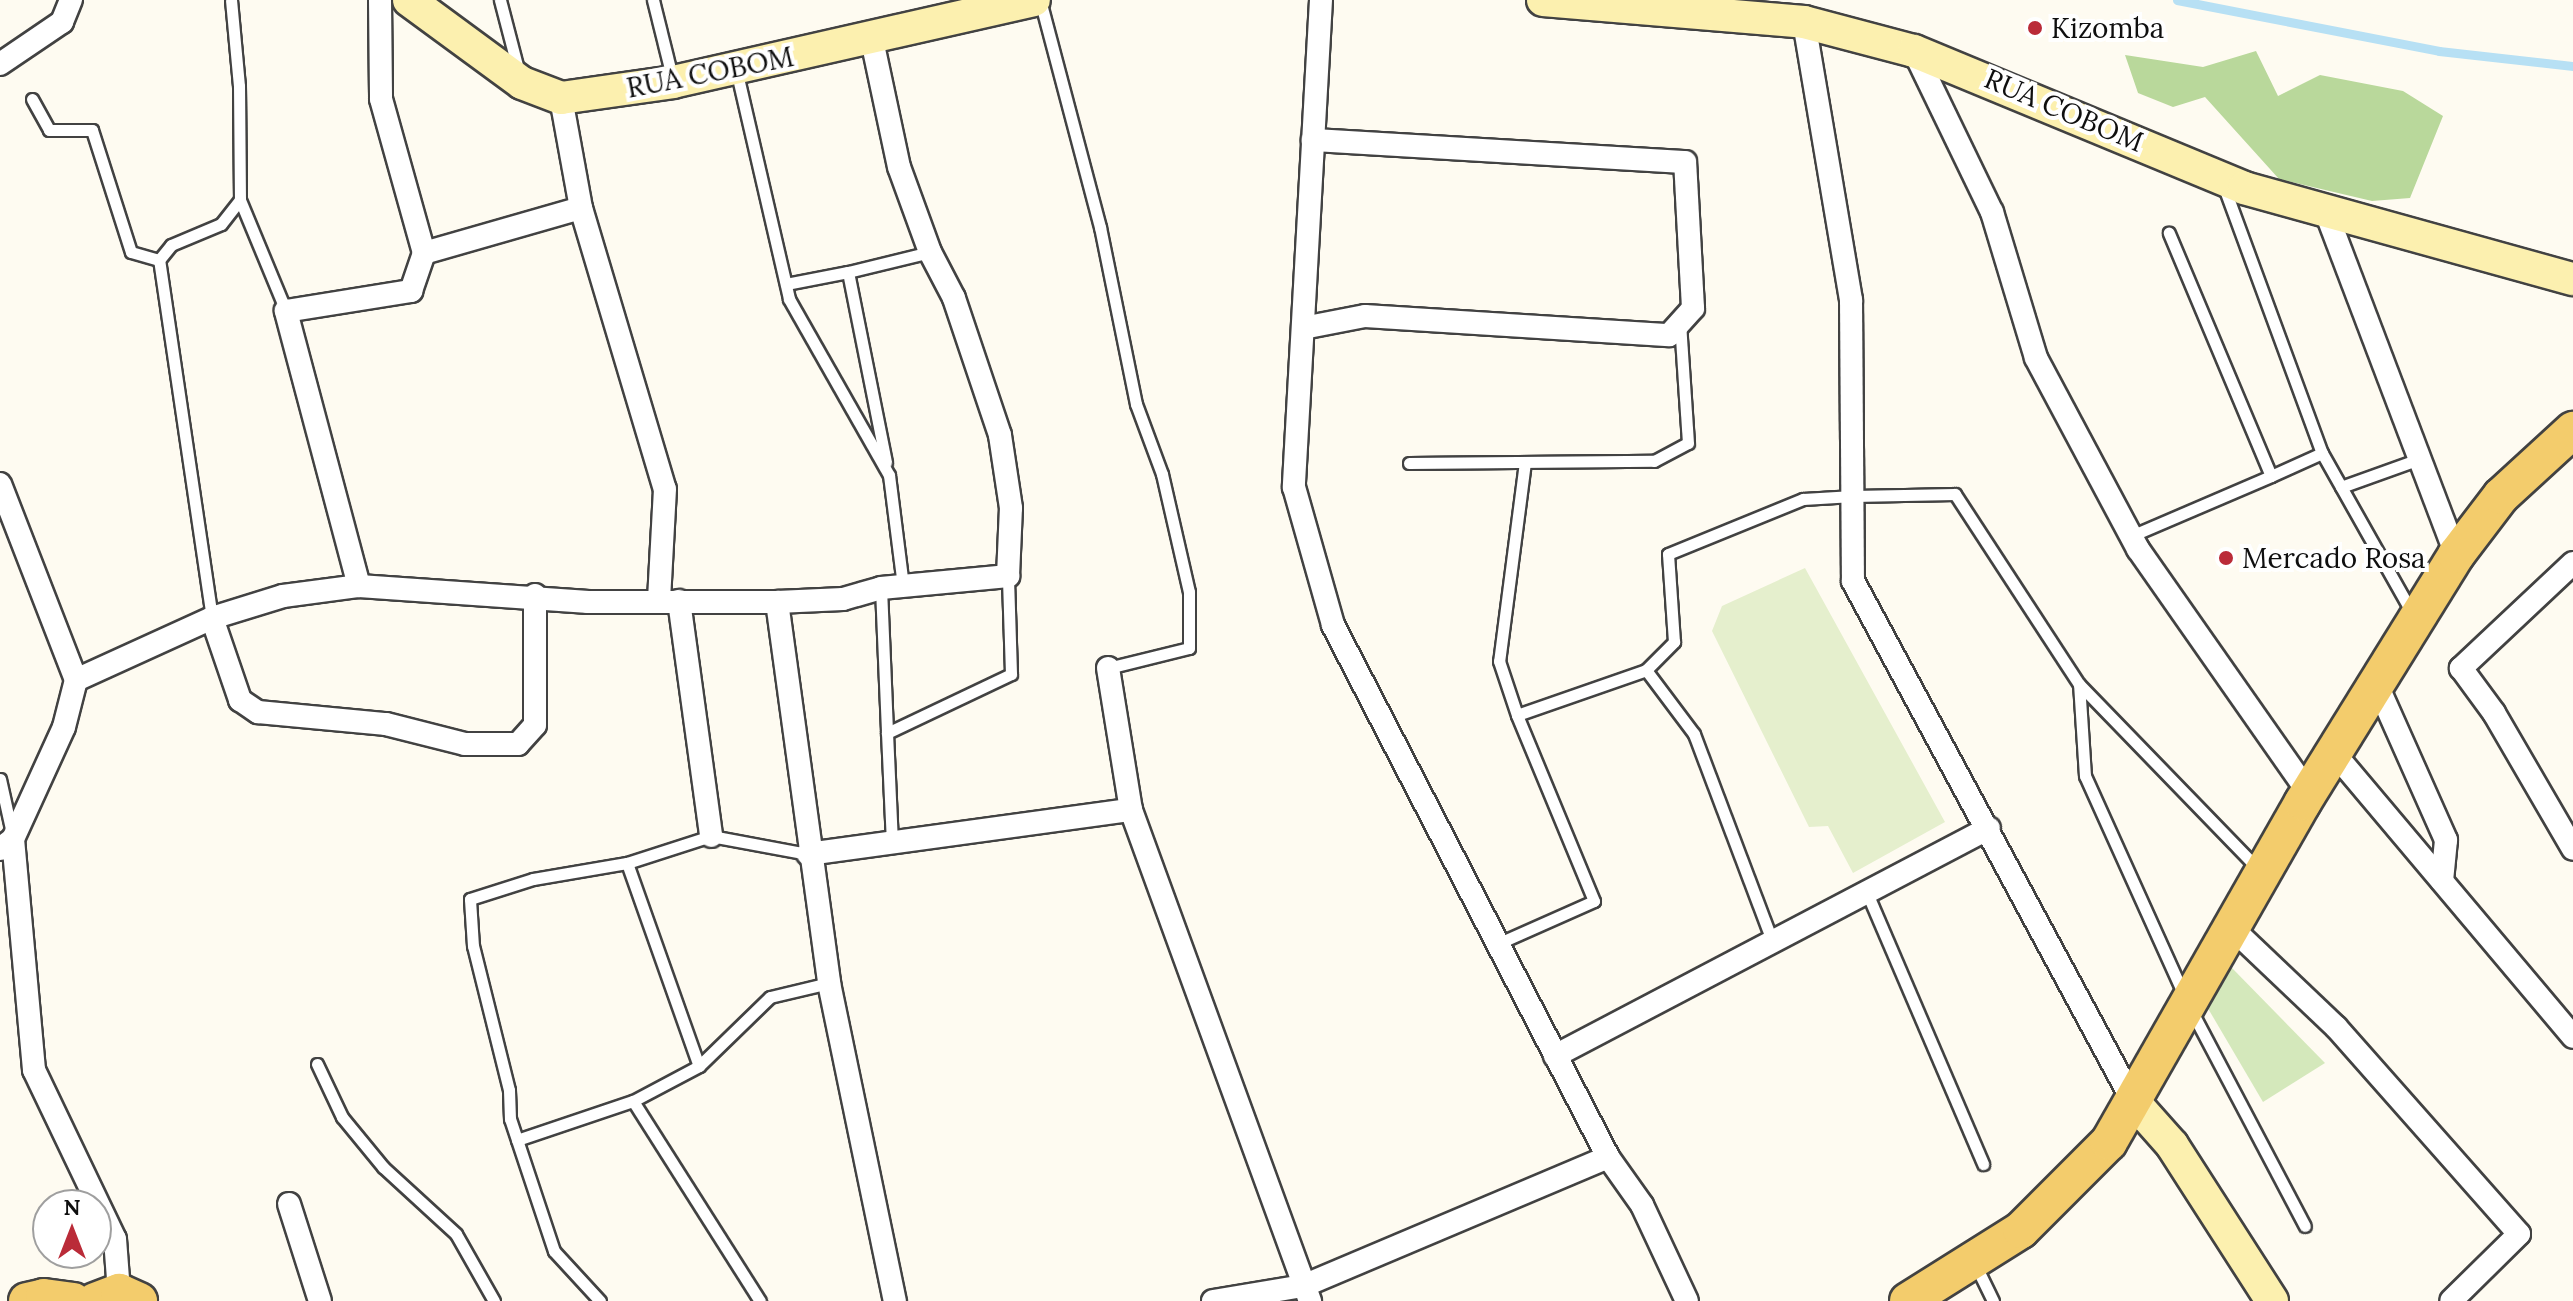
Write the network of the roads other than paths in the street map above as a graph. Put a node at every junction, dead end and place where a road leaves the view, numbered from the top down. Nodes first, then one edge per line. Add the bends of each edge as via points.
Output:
1 (71, 0) edge
2 (231, 0) edge
3 (380, 0) edge
4 (409, 0) edge
5 (500, 0) edge
6 (653, 0) edge
7 (1037, 0) edge
8 (1321, 0) edge
9 (1543, 0) edge
10 (1804, 22) junction
11 (872, 40) junction
12 (1914, 51) junction
13 (0, 64) edge
14 (736, 69) junction
15 (673, 82) junction
16 (522, 83) junction
17 (561, 98) junction
18 (32, 99) dead end
19 (1313, 140) junction
20 (2221, 178) junction
21 (240, 200) junction
22 (2324, 207) junction
23 (581, 208) junction
24 (2169, 233) dead end
25 (930, 252) junction
26 (424, 253) junction
27 (159, 260) junction
28 (848, 272) junction
29 (2573, 279) edge
30 (786, 284) junction
31 (286, 311) junction
32 (1680, 323) junction
33 (1303, 328) junction
34 (2573, 430) edge
35 (2322, 453) junction
36 (2419, 459) junction
37 (1525, 462) junction
38 (1409, 463) dead end
39 (889, 475) junction
40 (2271, 476) junction
41 (0, 484) edge
42 (2341, 487) junction
43 (1853, 496) junction
44 (2131, 536) junction
45 (2456, 555) junction
46 (2573, 563) edge
47 (1008, 576) junction
48 (359, 586) junction
49 (892, 587) junction
50 (535, 595) junction
51 (669, 601) junction
52 (777, 602) junction
53 (212, 618) junction
54 (2417, 621) junction
55 (1108, 668) joint
56 (1646, 670) junction
57 (76, 680) junction
58 (2079, 684) junction
59 (2377, 685) junction
60 (1517, 715) junction
61 (887, 733) junction
62 (2334, 753) junction
63 (0, 779) edge
64 (2309, 793) junction
65 (1131, 810) junction
66 (1989, 828) junction
67 (711, 836) junction
68 (892, 843) junction
69 (7, 844) edge
70 (2573, 849) edge
71 (808, 854) junction
72 (627, 863) junction
73 (2263, 875) junction
74 (2442, 881) junction
75 (1867, 893) junction
76 (2234, 930) junction
77 (1497, 944) junction
78 (1773, 944) junction
79 (829, 983) junction
80 (2189, 1006) junction
81 (2573, 1037) edge
82 (1555, 1056) junction
83 (317, 1064) dead end
84 (699, 1066) junction
85 (633, 1101) junction
86 (2133, 1101) junction
87 (517, 1140) junction
88 (1608, 1157) junction
89 (1983, 1164) dead end
90 (289, 1204) dead end
91 (2305, 1226) dead end
92 (1973, 1260) junction
93 (1307, 1293) edge
94 (118, 1298) edge
95 (27, 1301) edge
96 (74, 1301) edge
97 (320, 1301) edge
98 (494, 1301) edge
99 (600, 1301) edge
100 (760, 1301) edge
101 (895, 1301) edge
102 (1213, 1301) edge
103 (1687, 1301) edge
104 (1908, 1301) edge
105 (1993, 1301) edge
106 (2272, 1301) edge
107 (2451, 1301) edge

1 - 13 street via 62,22
2 - 21 lane via 239,86
3 - 26 street via 381,99
4 - 16 street, RUA COBOM
5 - 16 lane
6 - 15 lane
7 - 11 street, RUA COBOM
7 - 55 lane via 1100,227 1136,404 1162,474 1189,592 1189,648
8 - 19 street
9 - 10 street, RUA COBOM
10 - 12 street, RUA COBOM
10 - 43 street via 1851,300
11 - 14 street, RUA COBOM
11 - 25 street via 899,167
12 - 20 street, RUA COBOM
12 - 44 street via 1992,212 2036,358
14 - 15 street, RUA COBOM
14 - 30 lane
15 - 17 street, RUA COBOM
16 - 17 street, RUA COBOM
17 - 23 street
18 - 27 lane via 49,130 92,130 131,252
19 - 32 street via 1685,162 1693,308
19 - 33 street
20 - 22 street, RUA COBOM
20 - 35 lane
21 - 27 lane via 221,224 171,245
21 - 31 lane
22 - 29 street, RUA COBOM
22 - 36 street
23 - 26 street
23 - 51 street via 665,489
24 - 40 lane
25 - 28 lane
25 - 47 street via 954,298 1000,435 1011,508
26 - 31 street via 411,291
27 - 53 lane
28 - 30 lane
28 - 39 lane
30 - 39 lane via 789,299
31 - 48 street
32 - 33 street via 1669,335 1365,316
32 - 37 lane via 1688,443 1654,461
33 - 77 street via 1294,487 1333,625
34 - 45 main road via 2501,496
35 - 40 lane
35 - 42 lane
36 - 42 lane
36 - 45 street
37 - 38 lane
37 - 60 lane via 1499,661
39 - 49 lane
40 - 44 lane
41 - 57 street
42 - 54 lane
43 - 56 lane via 1803,499 1668,554 1674,642
43 - 58 lane via 1955,494
43 - 66 street via 1853,581
44 - 64 street
45 - 54 main road
46 - 70 street via 2461,668 2494,713
47 - 49 street
47 - 61 lane via 1011,674
48 - 50 street
48 - 53 street via 283,596
49 - 52 street via 843,599
49 - 61 lane
50 - 51 street via 588,602
50 - 53 street via 535,725 518,744 465,744 386,724 258,712 240,700
51 - 52 street
51 - 67 street
52 - 71 street
53 - 57 street
54 - 59 main road
55 - 65 street
56 - 60 lane
56 - 78 lane via 1694,734
57 - 69 street via 64,727
58 - 73 lane
58 - 80 lane via 2085,776
59 - 62 main road
59 - 74 street via 2446,840
60 - 77 lane via 1594,901
61 - 68 lane
62 - 64 main road
62 - 74 street
63 - 69 lane
64 - 73 main road
65 - 68 street
65 - 93 street
66 - 75 street
66 - 86 street
67 - 71 lane
67 - 72 lane
68 - 71 street
69 - 94 street via 34,1070 115,1239
71 - 79 street
72 - 84 lane
72 - 87 lane via 533,879 470,899 473,946
73 - 76 main road
74 - 81 street
75 - 78 street
75 - 89 lane
76 - 80 main road
76 - 107 street via 2336,1027 2519,1234
77 - 82 street
78 - 82 street
79 - 84 lane via 770,997
79 - 101 street
80 - 86 main road
80 - 91 lane
82 - 88 street
83 - 98 lane via 342,1117 383,1167 456,1234
84 - 85 lane
85 - 87 lane
85 - 100 lane
86 - 92 main road via 2109,1142 2021,1230
86 - 106 street via 2172,1145
87 - 99 lane via 554,1251
88 - 93 street
88 - 103 street via 1642,1205
90 - 97 street
92 - 104 main road
92 - 105 lane
93 - 102 street
95 - 96 main road

